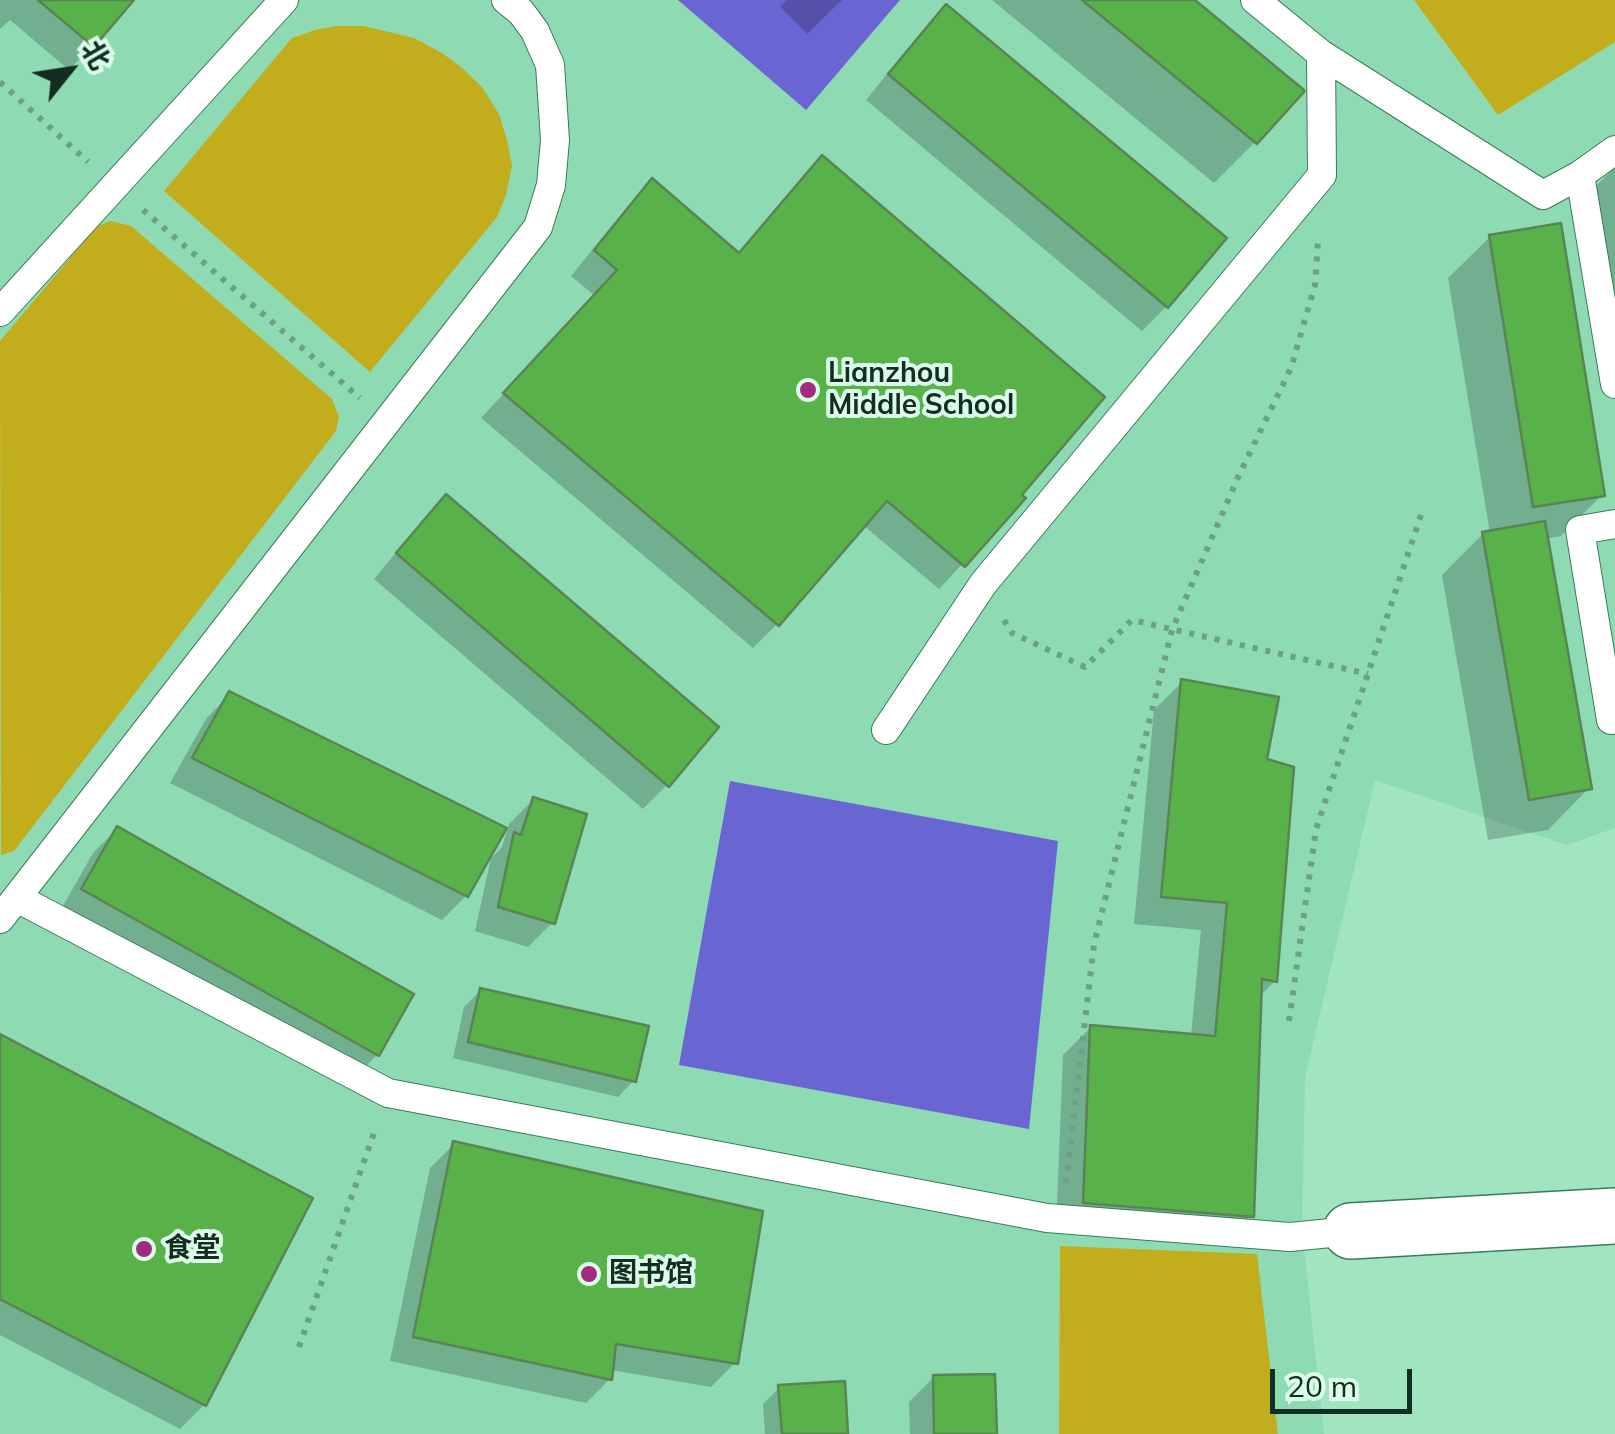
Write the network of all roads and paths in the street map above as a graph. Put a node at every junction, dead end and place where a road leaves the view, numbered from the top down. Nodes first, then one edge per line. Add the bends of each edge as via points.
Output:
1 (284, 0) edge
2 (506, 0) edge
3 (1255, 0) edge
4 (1320, 54) junction
5 (0, 82) edge
6 (1615, 150) edge
7 (1322, 174) junction
8 (1580, 175) junction
9 (114, 184) junction
10 (0, 312) edge
11 (1615, 384) edge
12 (386, 421) junction
13 (1424, 508) dead end
14 (1615, 524) edge
15 (983, 584) junction
16 (1172, 630) junction
17 (1368, 674) junction
18 (1611, 720) dead end
19 (886, 730) dead end
20 (8, 908) edge
21 (1289, 1020) dead end
22 (388, 1093) junction
23 (1615, 1216) edge
24 (1061, 1219) junction
25 (1351, 1230) joint
26 (299, 1347) dead end

1 - 9 lane
2 - 12 lane via 535,31 550,65 552,185 538,226
3 - 4 lane
4 - 7 lane
4 - 8 lane via 1544,194
5 - 9 path
6 - 8 lane
7 - 15 lane
7 - 16 path via 1316,285 1291,368
8 - 11 lane
9 - 10 lane
9 - 12 path
12 - 20 lane
13 - 17 path
14 - 18 lane via 1580,530
15 - 16 path via 1012,634 1085,667 1132,620
15 - 19 lane
16 - 17 path
16 - 24 path via 1094,944
17 - 21 path via 1316,829
20 - 22 lane
22 - 24 lane
22 - 26 path
23 - 25 street
24 - 25 lane via 1290,1236

